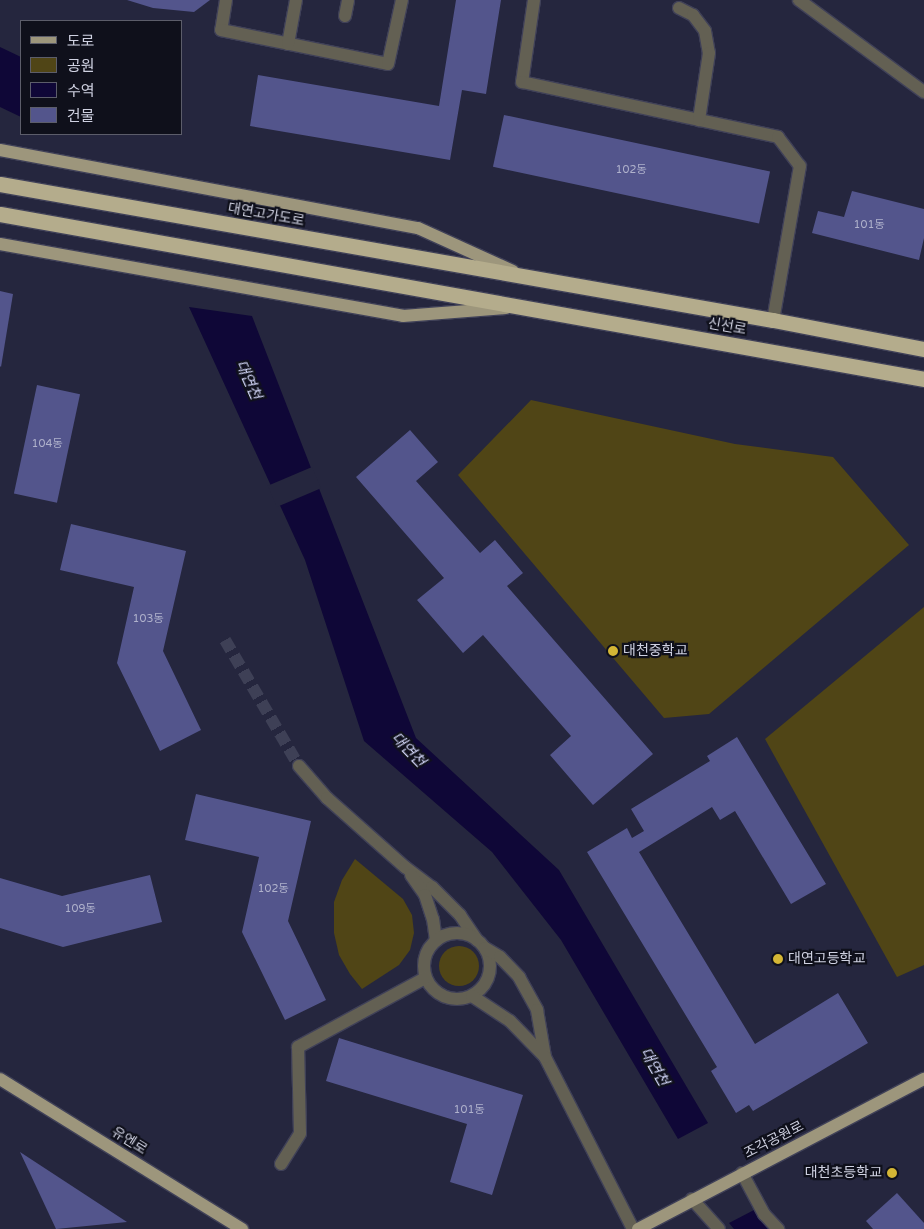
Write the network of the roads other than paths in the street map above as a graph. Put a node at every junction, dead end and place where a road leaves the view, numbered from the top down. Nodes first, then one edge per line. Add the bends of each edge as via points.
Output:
1 (226, 0) edge
2 (296, 0) edge
3 (348, 0) edge
4 (402, 0) edge
5 (534, 0) edge
6 (799, 0) edge
7 (679, 8) dead end
8 (345, 16) dead end
9 (288, 44) junction
10 (924, 92) edge
11 (699, 120) junction
12 (0, 150) edge
13 (0, 184) edge
14 (0, 214) edge
15 (0, 244) edge
16 (526, 277) junction
17 (524, 307) junction
18 (773, 320) junction
19 (924, 350) edge
20 (924, 379) edge
21 (299, 766) tunnel mouth
22 (405, 867) junction
23 (436, 940) junction
24 (481, 944) junction
25 (426, 978) junction
26 (472, 996) junction
27 (545, 1057) junction
28 (0, 1079) edge
29 (924, 1079) edge
30 (281, 1164) dead end
31 (742, 1173) junction
32 (692, 1199) junction
33 (242, 1229) edge
34 (632, 1229) edge
35 (638, 1229) edge
36 (719, 1229) edge
37 (778, 1229) edge

1 - 9 lane via 221,30
2 - 9 lane
3 - 8 lane
4 - 9 lane via 388,64
5 - 11 lane via 522,82
6 - 10 lane
7 - 11 lane via 693,15 706,31 709,53
11 - 18 lane via 778,136 800,166
12 - 16 main road via 418,228
13 - 16 highway, 대연고가도로
14 - 17 highway
15 - 17 main road via 403,316
16 - 18 highway, 대연고가도로
17 - 20 highway, 신선로
18 - 19 highway, 대연고가도로
21 - 22 lane via 327,798
22 - 23 lane via 425,895
22 - 24 lane via 460,915
23 - 24 lane via 456,933 467,934
23 - 25 lane via 425,957
24 - 26 lane via 490,969 488,980
24 - 27 lane via 500,957 519,977 536,1010
25 - 26 lane via 431,988 450,999 462,1000
25 - 30 lane via 298,1047 300,1133
26 - 27 lane via 510,1021
27 - 34 lane
28 - 33 main road, 유엔로
29 - 31 main road, 조각공원로
31 - 32 main road, 조각공원로
31 - 37 lane via 764,1214
32 - 35 main road, 조각공원로
32 - 36 lane

